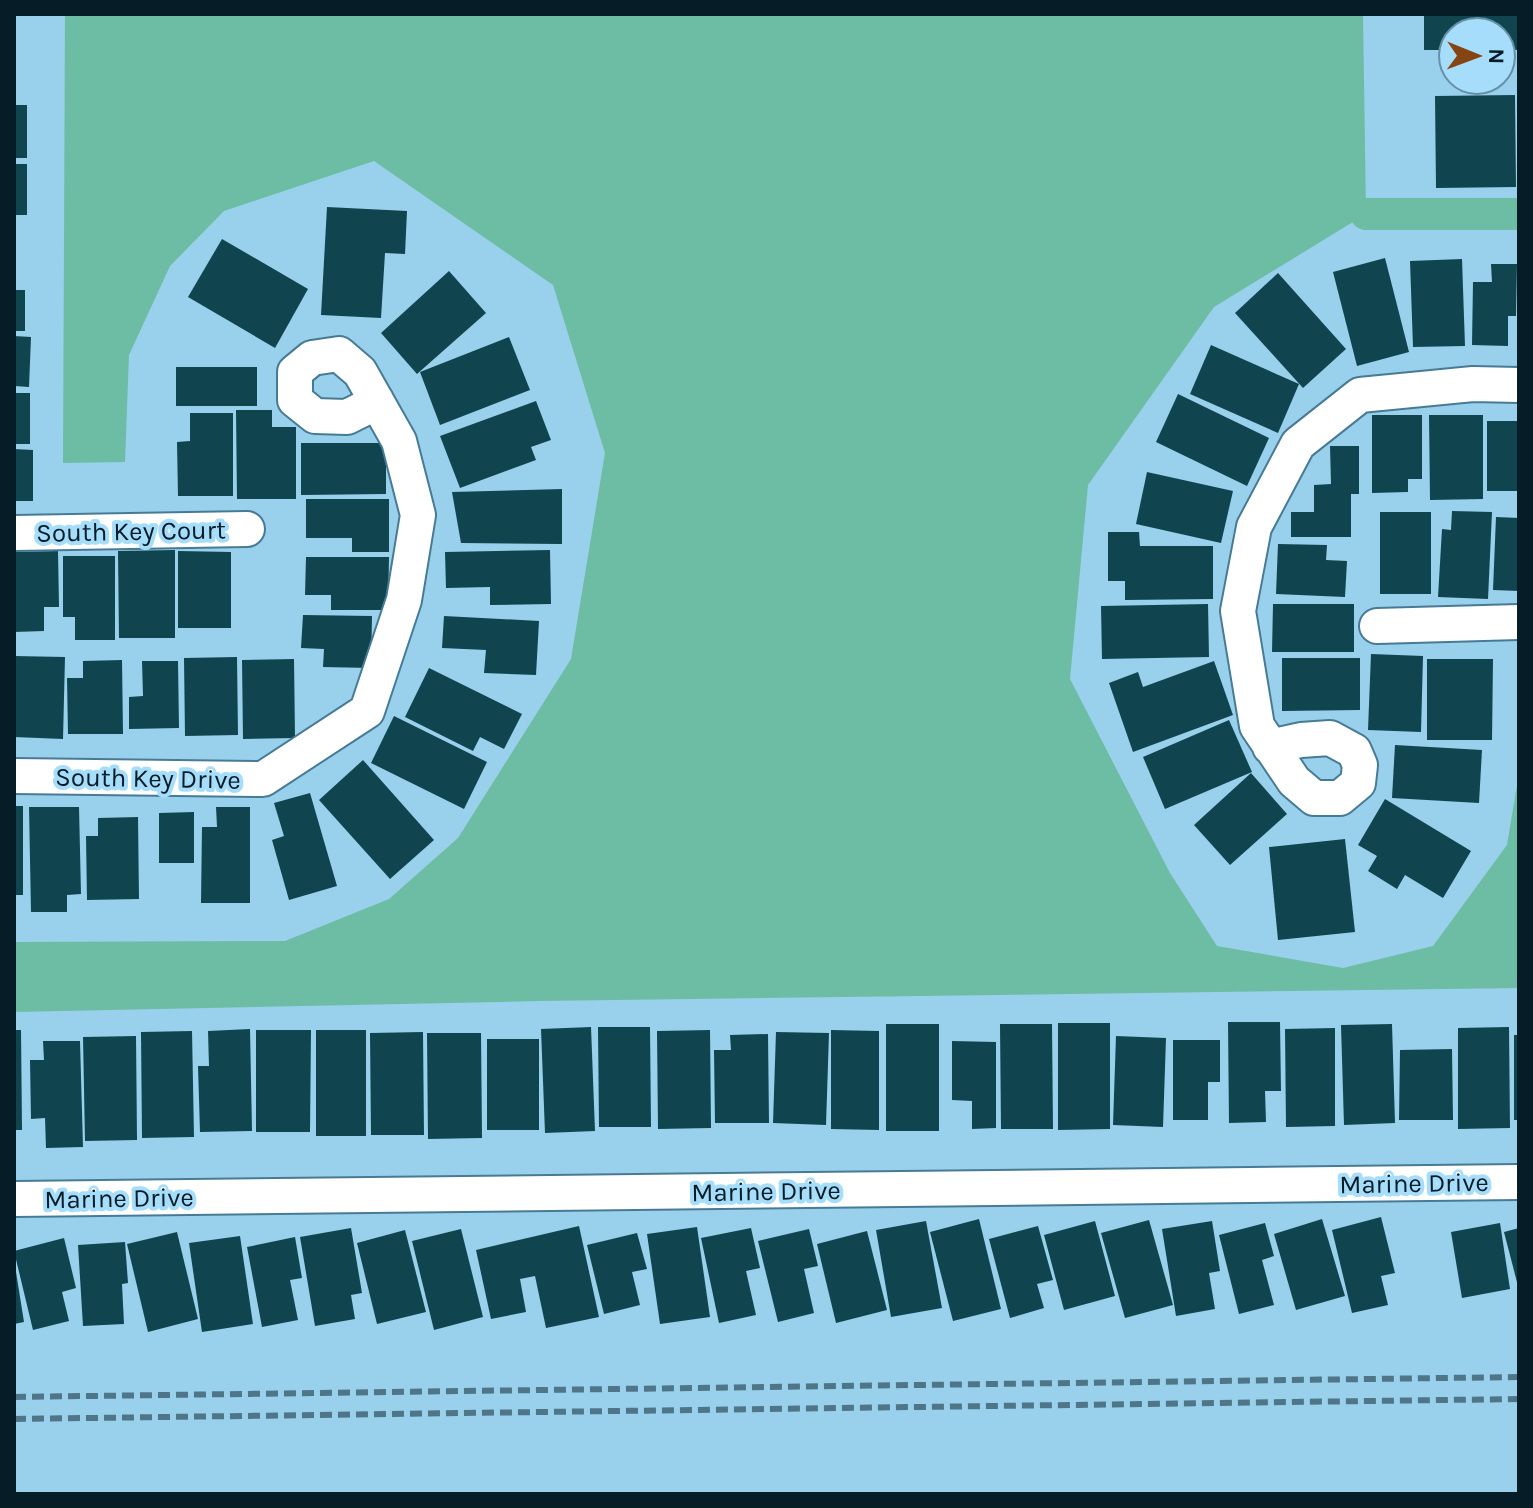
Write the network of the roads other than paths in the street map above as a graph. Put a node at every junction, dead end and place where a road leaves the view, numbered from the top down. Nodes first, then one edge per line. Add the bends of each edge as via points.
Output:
1 (1519, 385) edge
2 (376, 400) dead end
3 (247, 529) dead end
4 (14, 533) edge
5 (1519, 622) edge
6 (1377, 626) dead end
7 (1270, 747) dead end
8 (14, 776) edge
9 (1519, 1182) edge
10 (14, 1199) edge

1 - 7 street via 1360,395 1298,444 1254,527 1238,611 1257,726
2 - 8 street, South Key Drive via 399,441 418,515 404,600 367,711 263,779
3 - 4 street, South Key Court
5 - 6 street
9 - 10 street, Marine Drive

